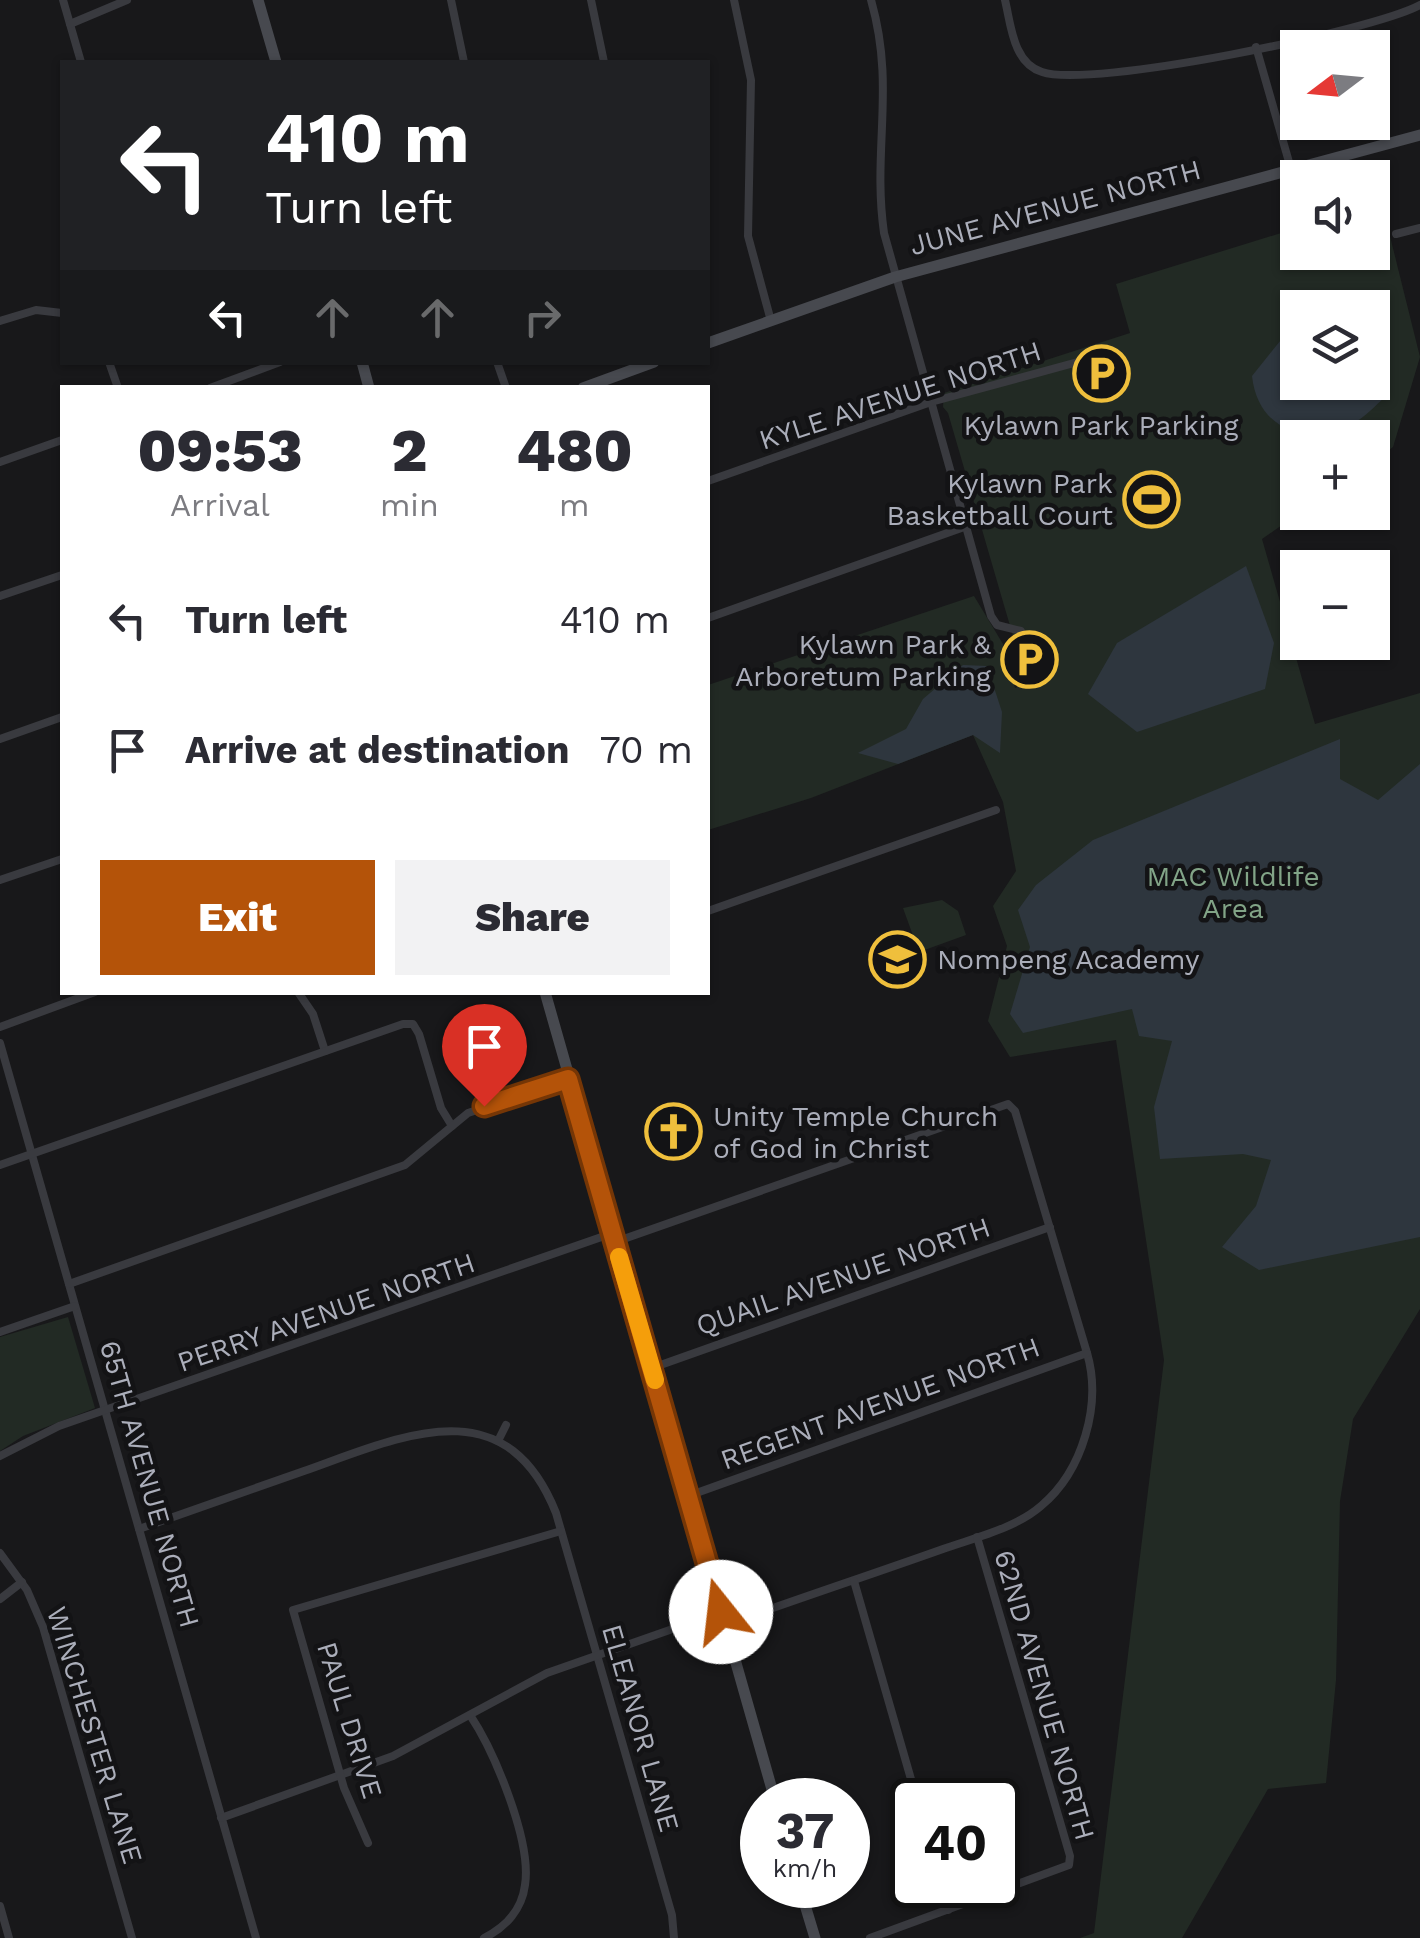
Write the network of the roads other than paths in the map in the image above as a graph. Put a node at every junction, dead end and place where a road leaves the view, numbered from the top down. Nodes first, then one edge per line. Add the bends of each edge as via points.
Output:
1 (63, 0) edge
2 (127, 0) edge
3 (258, 0) edge
4 (451, 0) edge
5 (592, 0) edge
6 (734, 0) edge
7 (871, 0) edge
8 (1005, 0) edge
9 (1401, 0) edge
10 (1420, 5) edge
11 (1410, 10) junction
12 (70, 24) junction
13 (1256, 47) junction
14 (79, 60) edge
15 (275, 60) edge
16 (464, 60) edge
17 (604, 60) edge
18 (1030, 66) junction
19 (1024, 78) dead end
20 (1420, 135) edge
21 (1288, 160) edge
22 (1325, 160) edge
23 (1280, 172) edge
24 (1420, 228) edge
25 (1396, 234) dead end
26 (895, 277) junction
27 (60, 313) edge
28 (0, 320) edge
29 (771, 320) junction
30 (710, 342) edge
31 (1107, 354) dead end
32 (272, 365) edge
33 (642, 365) edge
34 (218, 385) edge
35 (591, 385) edge
36 (931, 402) junction
37 (60, 441) edge
38 (0, 462) edge
39 (710, 480) edge
40 (966, 526) junction
41 (60, 576) edge
42 (0, 596) edge
43 (710, 617) edge
44 (1030, 656) dead end
45 (60, 718) edge
46 (0, 738) edge
47 (996, 810) dead end
48 (60, 859) edge
49 (0, 880) edge
50 (710, 910) edge
51 (87, 995) edge
52 (300, 995) edge
53 (546, 995) edge
54 (0, 1027) edge
55 (0, 1043) edge
56 (325, 1050) junction
57 (568, 1079) junction
58 (452, 1126) junction
59 (32, 1154) junction
60 (0, 1166) edge
61 (1050, 1227) junction
62 (614, 1237) junction
63 (69, 1284) junction
64 (75, 1306) junction
65 (0, 1332) edge
66 (1087, 1353) junction
67 (652, 1368) junction
68 (106, 1413) junction
69 (506, 1425) dead end
70 (498, 1441) junction
71 (0, 1456) edge
72 (688, 1496) junction
73 (138, 1529) junction
74 (561, 1531) junction
75 (977, 1537) junction
76 (0, 1553) edge
77 (854, 1581) junction
78 (22, 1582) junction
79 (0, 1599) edge
80 (723, 1618) junction
81 (596, 1654) junction
82 (470, 1715) junction
83 (340, 1776) junction
84 (769, 1778) edge
85 (911, 1778) edge
86 (221, 1818) junction
87 (368, 1843) dead end
88 (0, 1906) edge
89 (806, 1908) edge
90 (948, 1910) joint
91 (9, 1938) edge
92 (132, 1938) edge
93 (256, 1938) edge
94 (484, 1938) edge
95 (674, 1938) edge
96 (814, 1938) edge
97 (870, 1938) edge

1 - 12 street
2 - 12 street
3 - 15 street
4 - 16 street
5 - 17 street
6 - 29 street via 751,80 748,236
7 - 26 street via 886,70 880,208
8 - 18 street
9 - 11 street
10 - 11 street
11 - 13 street
12 - 14 street
13 - 18 street via 1127,73 1055,74
13 - 21 street
18 - 19 street
20 - 22 street, JUNE AVENUE NORTH
23 - 26 street, JUNE AVENUE NORTH
24 - 25 street
26 - 29 street, JUNE AVENUE NORTH
26 - 36 street
27 - 28 street via 36,310
29 - 30 street, JUNE AVENUE NORTH
31 - 36 street, KYLE AVENUE NORTH
32 - 34 street
33 - 35 street
36 - 39 street, KYLE AVENUE NORTH
36 - 40 street
37 - 38 street
40 - 43 street
40 - 44 street via 991,616 1021,631
41 - 42 street
45 - 46 street
47 - 50 street
48 - 49 street
51 - 54 street
52 - 56 street
53 - 57 street
55 - 59 street, 65TH AVENUE NORTH
56 - 58 street via 413,1024
56 - 59 street
57 - 58 street via 484,1106
57 - 62 street
58 - 63 street via 405,1166
59 - 60 street
59 - 63 street, 65TH AVENUE NORTH
61 - 62 street, PERRY AVENUE NORTH via 1008,1104
61 - 66 street
61 - 67 street, QUAIL AVENUE NORTH
62 - 67 street
62 - 68 street, PERRY AVENUE NORTH
63 - 64 street, 65TH AVENUE NORTH
64 - 65 street
64 - 68 street, 65TH AVENUE NORTH
66 - 72 street, REGENT AVENUE NORTH
66 - 75 street via 1092,1414 1066,1473 1043,1505
67 - 72 street
68 - 71 street, PERRY AVENUE NORTH via 60,1426
68 - 73 street, 65TH AVENUE NORTH
69 - 70 street
70 - 73 street via 444,1429 406,1435
70 - 74 street via 540,1480
72 - 80 street
73 - 86 street, 65TH AVENUE NORTH
74 - 81 street, ELEANOR LANE
74 - 83 street, PAUL DRIVE via 293,1610
75 - 77 street
75 - 90 street, 62ND AVENUE NORTH via 1070,1856 1068,1865
76 - 78 street, WINCHESTER LANE
77 - 80 street
77 - 85 street
78 - 79 street
78 - 92 street, WINCHESTER LANE via 43,1627
80 - 81 street
80 - 84 street
81 - 82 street
81 - 95 street, ELEANOR LANE
82 - 83 street
82 - 94 street via 497,1767 526,1883 516,1911
83 - 86 street
83 - 87 street, PAUL DRIVE
86 - 93 street, 65TH AVENUE NORTH
88 - 91 street
89 - 96 street
90 - 97 street

